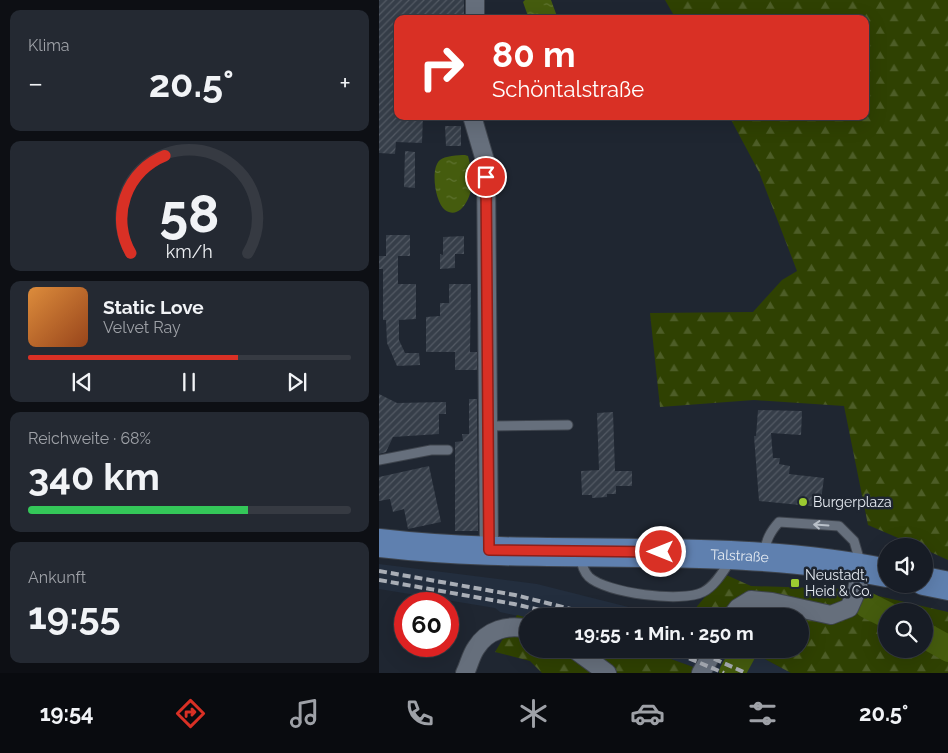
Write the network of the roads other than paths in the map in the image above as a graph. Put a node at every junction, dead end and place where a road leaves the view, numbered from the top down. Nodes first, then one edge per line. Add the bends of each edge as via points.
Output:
1 (475, 0) edge
2 (475, 15) edge
3 (473, 120) edge
4 (568, 425) dead end
5 (488, 426) junction
6 (448, 450) dead end
7 (379, 460) edge
8 (379, 543) edge
9 (489, 550) junction
10 (579, 551) junction
11 (736, 554) junction
12 (764, 556) junction
13 (877, 571) edge
14 (933, 583) edge
15 (948, 586) edge
16 (738, 608) edge
17 (799, 608) edge
18 (809, 610) edge
19 (519, 627) edge
20 (586, 658) edge
21 (710, 658) edge
22 (465, 673) edge
23 (607, 673) edge
24 (701, 673) edge

1 - 2 street
3 - 5 street via 486,164
4 - 5 lane
5 - 9 street
6 - 7 lane
8 - 9 main road, Talstraße via 449,550
9 - 10 main road, Talstraße
10 - 11 main road, Talstraße
10 - 11 lane via 587,576 602,586 685,598 705,591
11 - 12 main road, Talstraße
12 - 13 main road, Talstraße
13 -> 12 lane via 839,526 779,522 766,540
13 - 18 street via 857,590 849,608 831,615
14 - 15 main road
16 - 17 street via 751,600
19 - 22 street via 494,630 477,646
20 - 23 street
21 - 24 street

